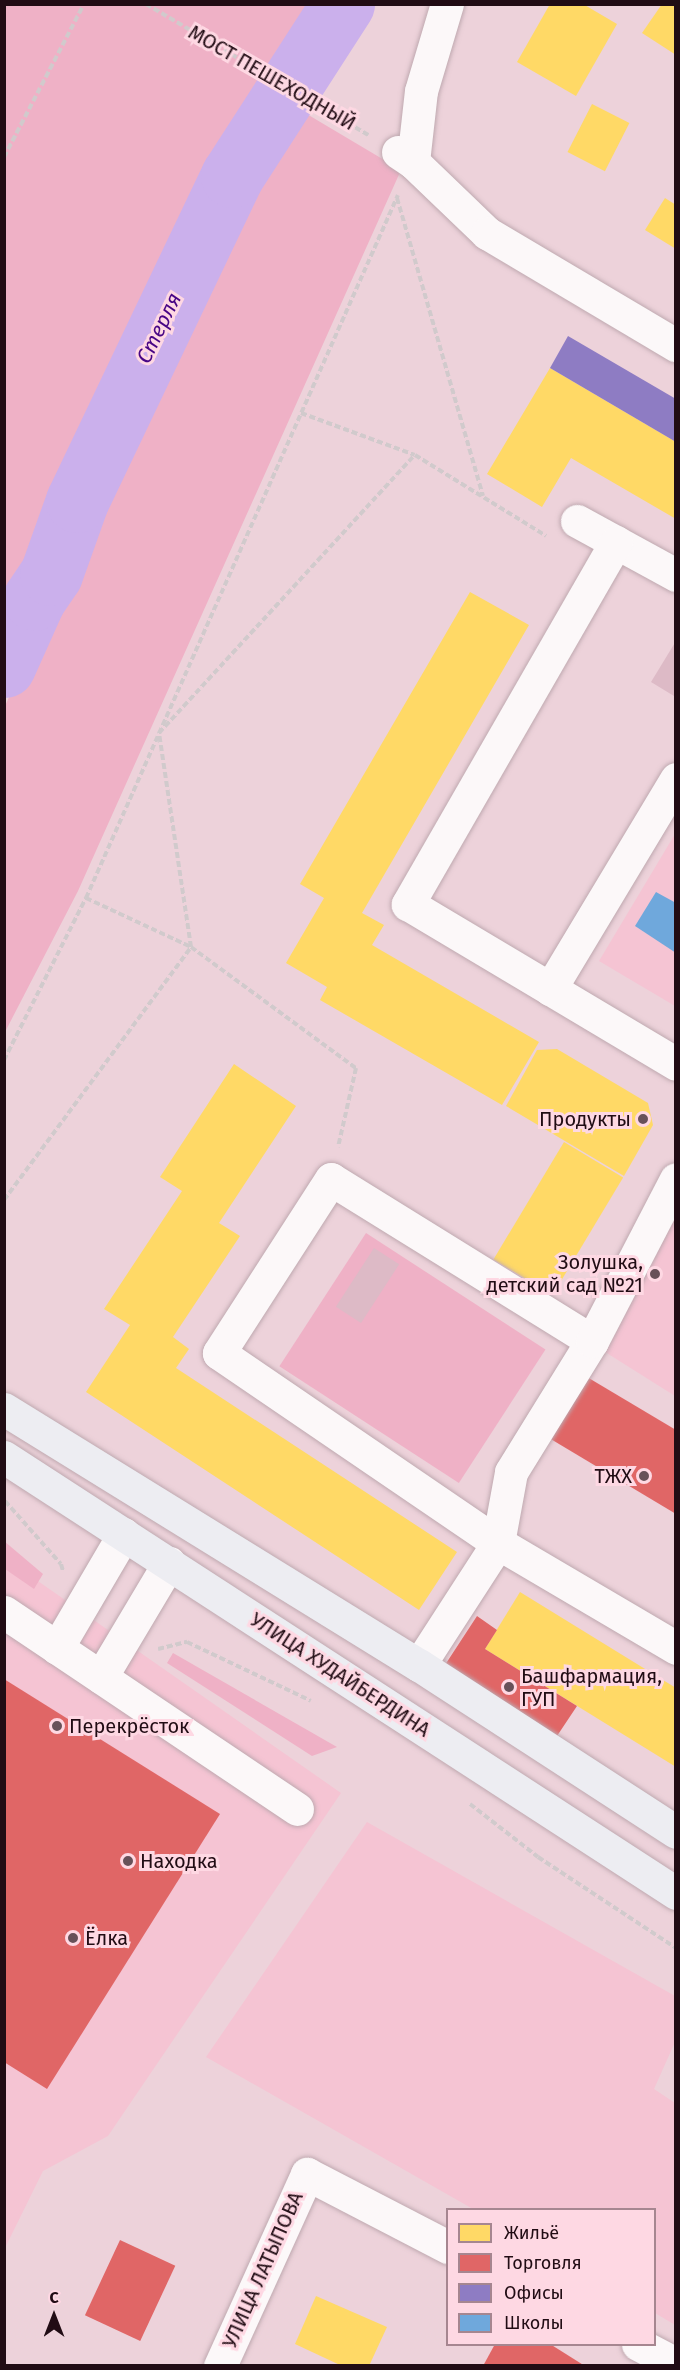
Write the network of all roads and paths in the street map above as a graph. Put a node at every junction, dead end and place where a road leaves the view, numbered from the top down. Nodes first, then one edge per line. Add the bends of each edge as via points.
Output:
1 (84, 4) edge
2 (146, 4) edge
3 (447, 4) edge
4 (4, 157) edge
5 (405, 157) junction
6 (397, 197) junction
7 (675, 345) edge
8 (301, 413) junction
9 (415, 455) junction
10 (483, 497) junction
11 (564, 530) joint
12 (616, 542) junction
13 (675, 575) edge
14 (159, 733) junction
15 (675, 779) edge
16 (86, 898) junction
17 (191, 947) junction
18 (550, 989) junction
19 (4, 1060) edge
20 (675, 1064) edge
21 (331, 1179) junction
22 (675, 1179) edge
23 (4, 1200) edge
24 (592, 1341) junction
25 (4, 1409) edge
26 (4, 1456) edge
27 (4, 1501) edge
28 (123, 1534) junction
29 (498, 1543) junction
30 (169, 1563) junction
31 (84, 1602) junction
32 (4, 1612) edge
33 (127, 1633) junction
34 (57, 1648) junction
35 (675, 1648) edge
36 (419, 1665) junction
37 (101, 1677) junction
38 (314, 1702) dead end
39 (463, 1798) dead end
40 (297, 1809) dead end
41 (675, 1832) edge
42 (675, 1893) edge
43 (675, 1948) edge
44 (446, 2246) edge
45 (642, 2346) edge
46 (675, 2364) edge
47 (220, 2366) edge

1 - 4 path
2 - 5 path, МОСТ ПЕШЕХОДНЫЙ
3 - 5 street
5 - 6 path
5 - 7 street via 487,233
6 - 8 path
6 - 10 path
8 - 9 path
8 - 14 path
9 - 10 path
9 - 14 path
10 - 11 path
11 - 12 street
12 - 13 street
12 - 18 street via 408,904
14 - 16 path
14 - 17 path
15 - 18 street
16 - 17 path
16 - 19 path
17 - 21 path via 356,1068
17 - 23 path
18 - 20 street
21 - 24 street
21 - 29 street via 219,1353
22 - 24 street
24 - 29 street via 511,1472
25 - 36 main road
26 - 28 main road, УЛИЦА ХУДАЙБЕРДИНА
27 - 31 path via 61,1564 68,1592
28 - 30 main road, УЛИЦА ХУДАЙБЕРДИНА
28 - 31 street
29 - 35 street
29 - 36 street
30 - 33 street
30 - 42 main road, УЛИЦА ХУДАЙБЕРДИНА
31 - 34 street
32 - 34 street
33 - 37 street
33 - 38 path via 153,1650 187,1642
34 - 37 street
36 - 41 main road
37 - 40 street
39 - 43 path via 538,1857
44 - 47 street, УЛИЦА ЛАТЫПОВА via 307,2174
45 - 46 street

